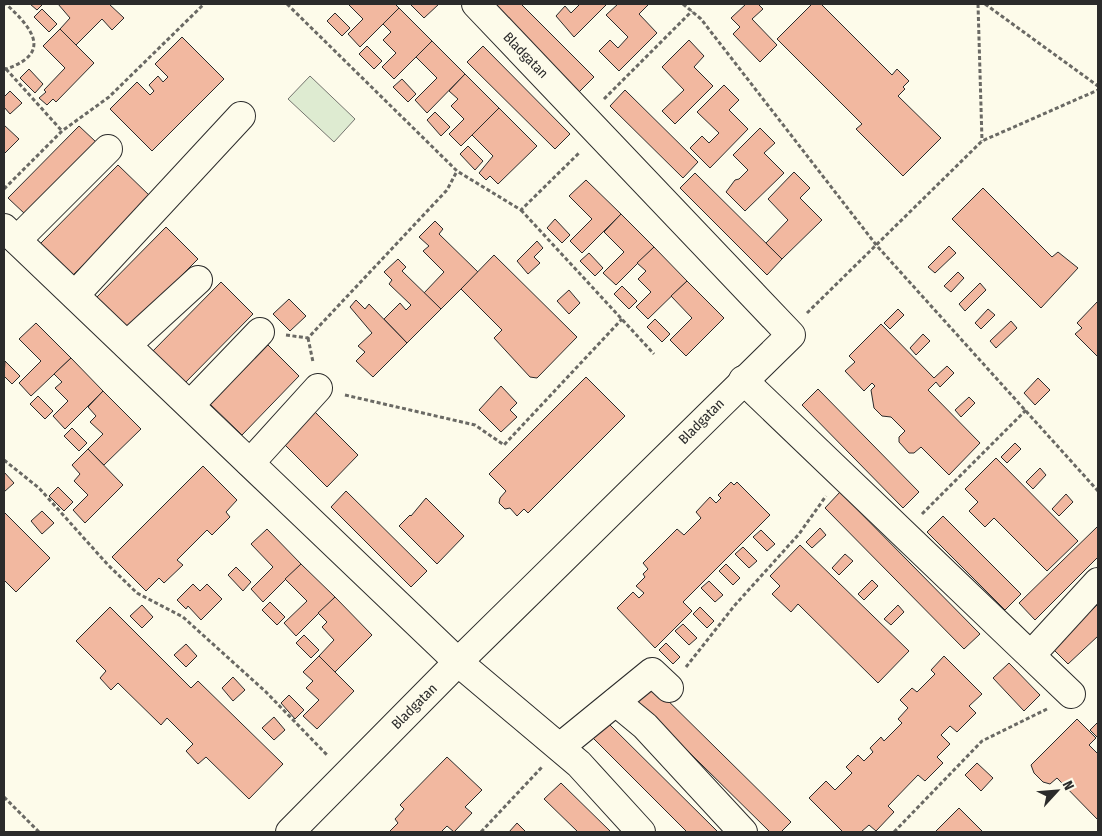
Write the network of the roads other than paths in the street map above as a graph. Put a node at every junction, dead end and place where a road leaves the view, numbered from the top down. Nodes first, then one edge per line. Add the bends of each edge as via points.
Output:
1 (476, 4) edge
2 (241, 116) dead end
3 (108, 149) dead end
4 (10, 234) edge
5 (198, 280) dead end
6 (75, 295) junction
7 (260, 332) road end
8 (127, 345) junction
9 (743, 380) junction
10 (318, 388) road end
11 (190, 405) junction
12 (250, 462) junction
13 (1098, 582) edge
14 (1031, 655) junction
15 (458, 662) junction
16 (669, 688) road end
17 (1071, 694) road end
18 (616, 702) junction
19 (560, 748) junction
20 (290, 832) edge
21 (641, 832) edge
22 (743, 832) edge

1 - 9 street, Bladgatan via 791,334
2 - 6 street
3 - 4 street
4 - 6 street
5 - 8 street
6 - 8 street
7 - 11 street
8 - 11 street
9 - 14 street
9 - 15 street, Bladgatan
10 - 12 street
11 - 12 street
12 - 15 street
13 - 14 street
14 - 17 street
15 - 19 street
15 - 20 street, Bladgatan
16 - 18 street via 652,672
18 - 19 street
18 - 22 street via 645,726
19 - 21 street via 579,764

